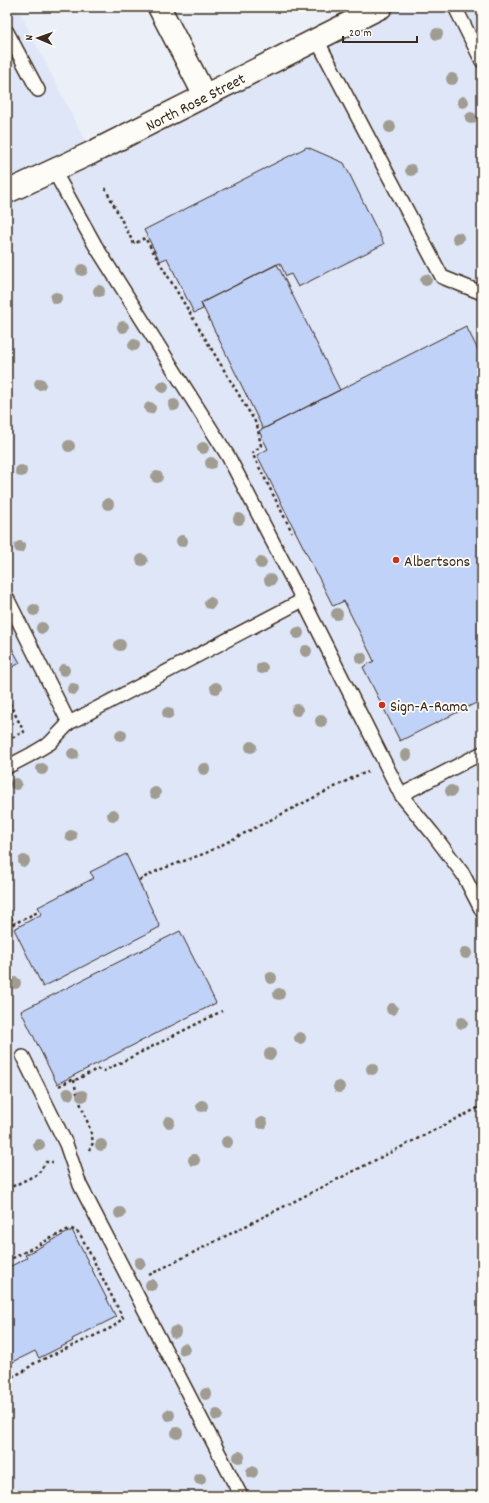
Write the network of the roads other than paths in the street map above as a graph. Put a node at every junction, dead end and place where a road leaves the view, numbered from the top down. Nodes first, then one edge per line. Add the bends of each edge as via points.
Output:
1 (160, 7) edge
2 (381, 7) edge
3 (454, 7) edge
4 (7, 32) edge
5 (317, 40) junction
6 (482, 61) edge
7 (38, 90) dead end
8 (204, 96) junction
9 (54, 171) junction
10 (7, 192) edge
11 (482, 293) edge
12 (7, 598) edge
13 (303, 600) junction
14 (69, 723) junction
15 (482, 754) edge
16 (7, 767) edge
17 (401, 795) junction
18 (482, 911) edge
19 (23, 1057) dead end
20 (240, 1496) edge

1 - 8 street
2 - 5 street, North Rose Street
3 - 6 lane
4 - 7 lane
5 - 8 street, North Rose Street
5 - 11 lane via 442,277
8 - 9 street, North Rose Street
9 - 10 street, North Rose Street
9 - 13 lane via 95,245 228,456
12 - 14 lane
13 - 14 lane
13 - 17 lane
14 - 16 lane via 50,743
15 - 17 lane
17 - 18 lane via 463,874
19 - 20 lane via 66,1144 80,1185

